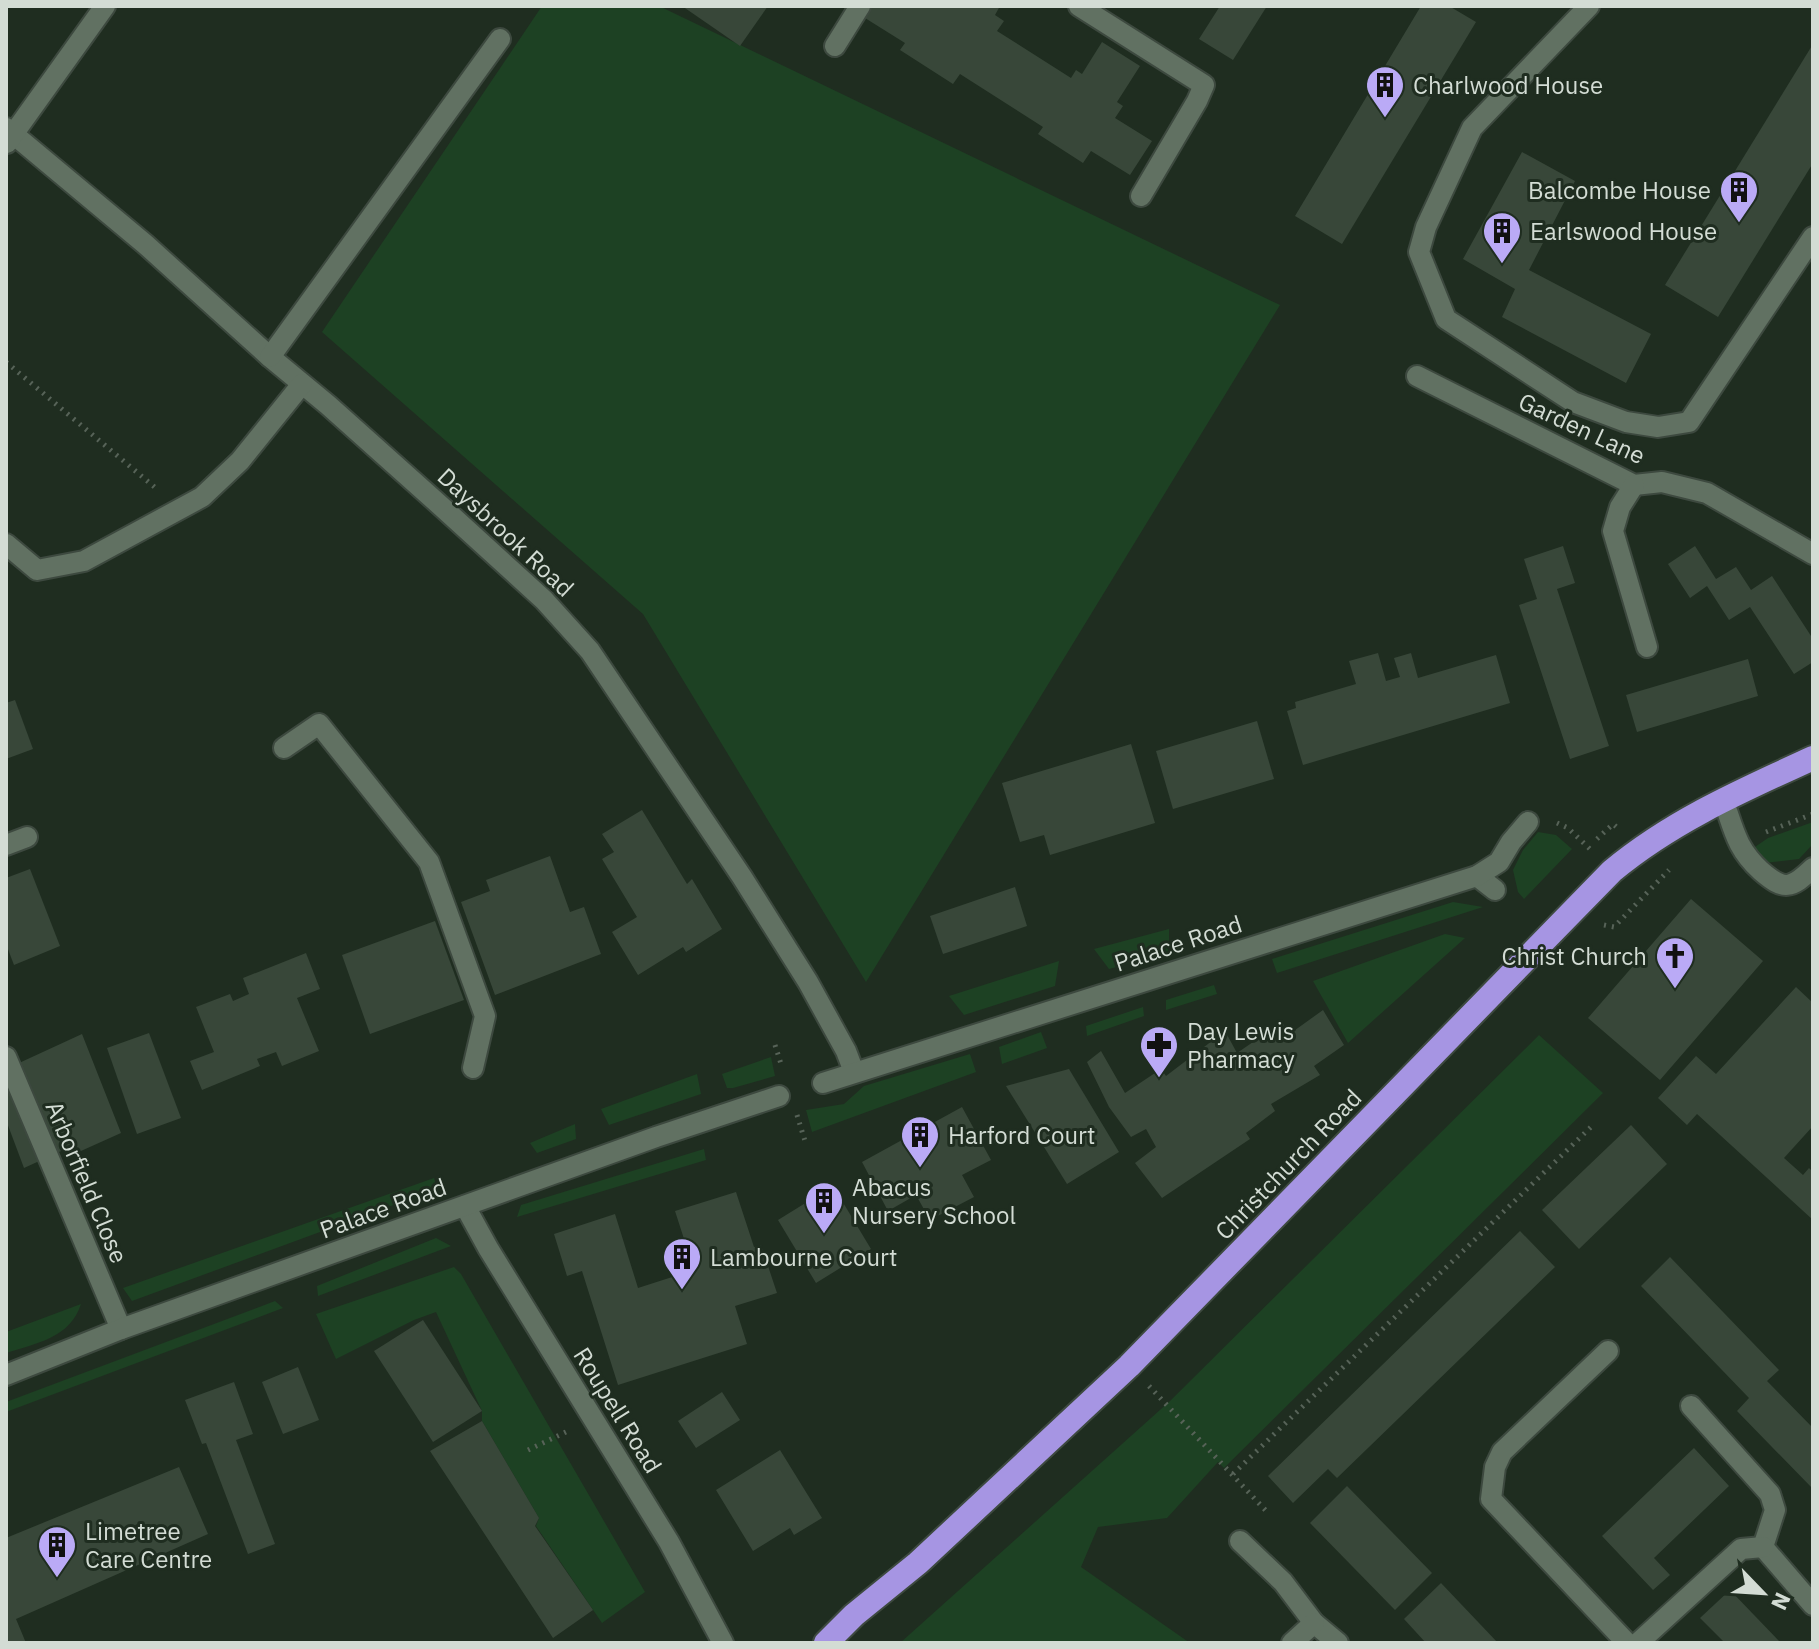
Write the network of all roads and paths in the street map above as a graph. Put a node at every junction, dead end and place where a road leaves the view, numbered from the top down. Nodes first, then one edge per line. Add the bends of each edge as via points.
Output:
1 (105, 6) edge
2 (860, 6) edge
3 (1079, 6) edge
4 (1589, 6) edge
5 (500, 39) dead end
6 (835, 46) dead end
7 (8, 135) edge
8 (1141, 196) dead end
9 (1813, 237) edge
10 (270, 357) junction
11 (6, 362) edge
12 (1417, 376) dead end
13 (302, 384) junction
14 (1634, 485) junction
15 (180, 509) junction
16 (6, 544) edge
17 (1813, 554) edge
18 (1647, 647) dead end
19 (284, 748) dead end
20 (1813, 758) edge
21 (1723, 799) junction
22 (1813, 814) edge
23 (1539, 822) joint
24 (1759, 836) dead end
25 (27, 837) dead end
26 (6, 845) edge
27 (1589, 847) dead end
28 (1678, 862) dead end
29 (1813, 868) edge
30 (1477, 876) junction
31 (1495, 890) dead end
32 (1604, 925) dead end
33 (775, 1045) dead end
34 (6, 1057) edge
35 (473, 1068) dead end
36 (854, 1072) junction
37 (785, 1076) dead end
38 (823, 1083) dead end
39 (788, 1103) joint
40 (1593, 1125) dead end
41 (805, 1141) dead end
42 (465, 1206) junction
43 (121, 1329) junction
44 (1608, 1351) dead end
45 (1129, 1366) junction
46 (6, 1375) edge
47 (1691, 1406) dead end
48 (569, 1431) dead end
49 (528, 1450) dead end
50 (1233, 1474) junction
51 (1269, 1514) dead end
52 (1240, 1541) dead end
53 (1763, 1547) junction
54 (1813, 1605) edge
55 (1314, 1623) junction
56 (723, 1643) edge
57 (826, 1643) edge
58 (1292, 1643) edge
59 (1338, 1643) edge
60 (1627, 1643) edge
61 (1638, 1643) edge

1 - 7 street
2 - 6 street
3 - 8 street via 1204,85
4 - 9 street via 1472,128 1426,227 1419,252 1446,319 1573,402 1626,422 1658,427 1689,422
5 - 10 street
7 - 10 street, Daysbrook Road via 145,244
10 - 13 street, Daysbrook Road
11 - 15 path
12 - 14 street, Garden Lane
13 - 15 street via 240,461 202,497
13 - 36 street, Daysbrook Road via 532,590 590,651 808,982
14 - 17 street, Garden Lane via 1662,482 1707,493
14 - 18 street via 1613,531
15 - 16 street via 84,561 37,570
19 - 35 street via 319,724 429,862 485,1016
20 - 21 highway, Christchurch Road
21 - 29 street via 1742,851 1776,884 1798,883
21 - 45 highway, Christchurch Road via 1643,846 1612,871
22 - 24 path
23 - 27 path via 1568,828
23 - 30 street, Palace Road
25 - 26 street
28 - 32 path via 1614,927
30 - 31 street
30 - 36 street, Palace Road
33 - 37 path
34 - 43 street, Arborfield Close
36 - 38 street, Palace Road
39 - 41 path
39 - 42 street, Palace Road via 656,1137
40 - 50 path
42 - 43 street, Palace Road
42 - 56 street, Roupell Road via 669,1542
43 - 46 street, Palace Road
44 - 60 street via 1502,1452 1491,1499
45 - 50 path
45 - 57 highway, Christchurch Road
47 - 53 street via 1770,1494 1775,1510
48 - 49 path
50 - 51 path
52 - 55 street via 1283,1582
53 - 54 street
53 - 61 street via 1741,1549
55 - 58 street
55 - 59 street

